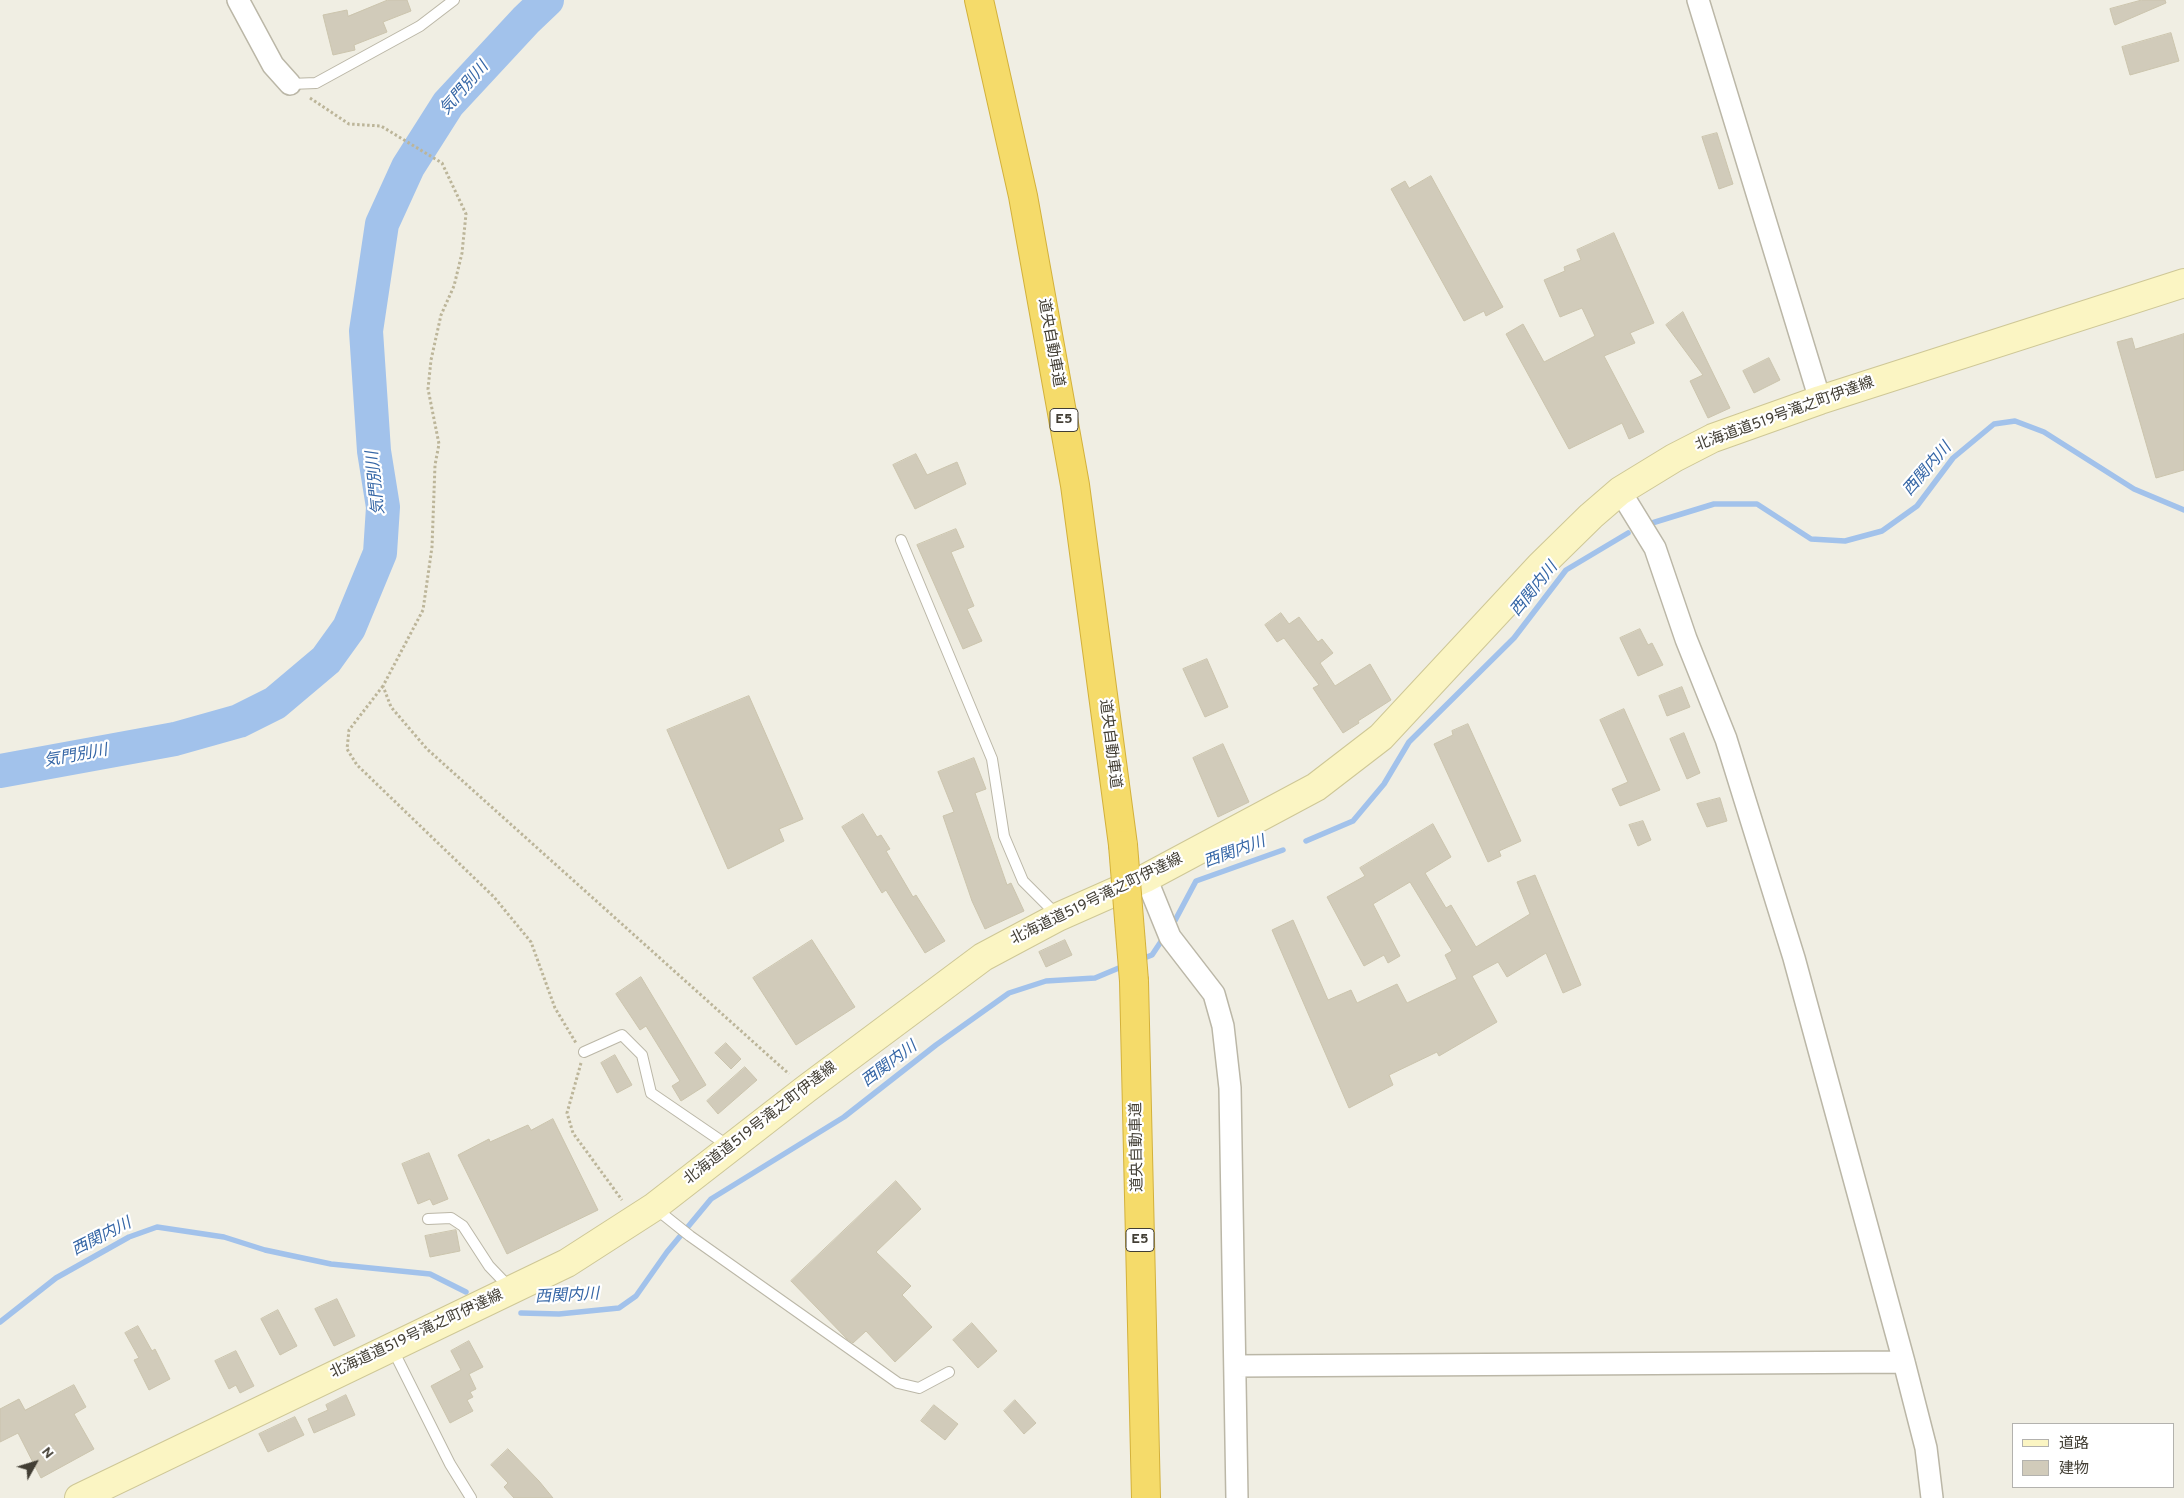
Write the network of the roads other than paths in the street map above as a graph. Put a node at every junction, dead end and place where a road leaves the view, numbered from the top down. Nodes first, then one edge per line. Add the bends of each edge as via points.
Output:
1 (238, 0) edge
2 (454, 0) edge
3 (979, 0) edge
4 (1698, 0) edge
5 (290, 84) joint
6 (2184, 284) edge
7 (1820, 400) junction
8 (1620, 491) junction
9 (901, 540) dead end
10 (1146, 878) junction
11 (1058, 916) junction
12 (584, 1052) road end
13 (731, 1148) junction
14 (645, 1213) junction
15 (428, 1219) dead end
16 (512, 1290) junction
17 (392, 1347) junction
18 (1904, 1362) junction
19 (1235, 1366) junction
20 (948, 1372) dead end
21 (80, 1498) edge
22 (471, 1498) edge
23 (1146, 1498) edge
24 (1237, 1498) edge
25 (1932, 1498) edge

1 - 5 street via 274,66
2 - 5 lane via 420,26 316,84
3 - 23 highway, 道央自動車道 / E5, bridge via 1023,196 1076,485 1122,845 1134,981
4 - 7 street
6 - 7 main road, 北海道道519号滝之町伊達線
7 - 8 main road, 北海道道519号滝之町伊達線 via 1713,438
8 - 10 main road, 北海道道519号滝之町伊達線 via 1540,566 1381,737 1316,787
8 - 18 street via 1655,548 1686,640 1726,739 1794,958
9 - 11 lane via 992,759 1004,836 1024,880
10 - 11 main road, 北海道道519号滝之町伊達線
10 - 19 street via 1166,929 1214,994 1223,1026 1230,1088
11 - 13 main road, 北海道道519号滝之町伊達線 via 983,957
12 - 13 lane via 622,1036 642,1055 651,1092
13 - 14 main road, 北海道道519号滝之町伊達線
14 - 16 main road, 北海道道519号滝之町伊達線 via 567,1263
14 - 20 lane via 679,1227 898,1383 919,1388
15 - 16 lane via 451,1218 463,1226 489,1266
16 - 17 main road, 北海道道519号滝之町伊達線
17 - 21 main road, 北海道道519号滝之町伊達線
17 - 22 lane via 450,1464
18 - 19 street
18 - 25 street via 1926,1448
19 - 24 street

